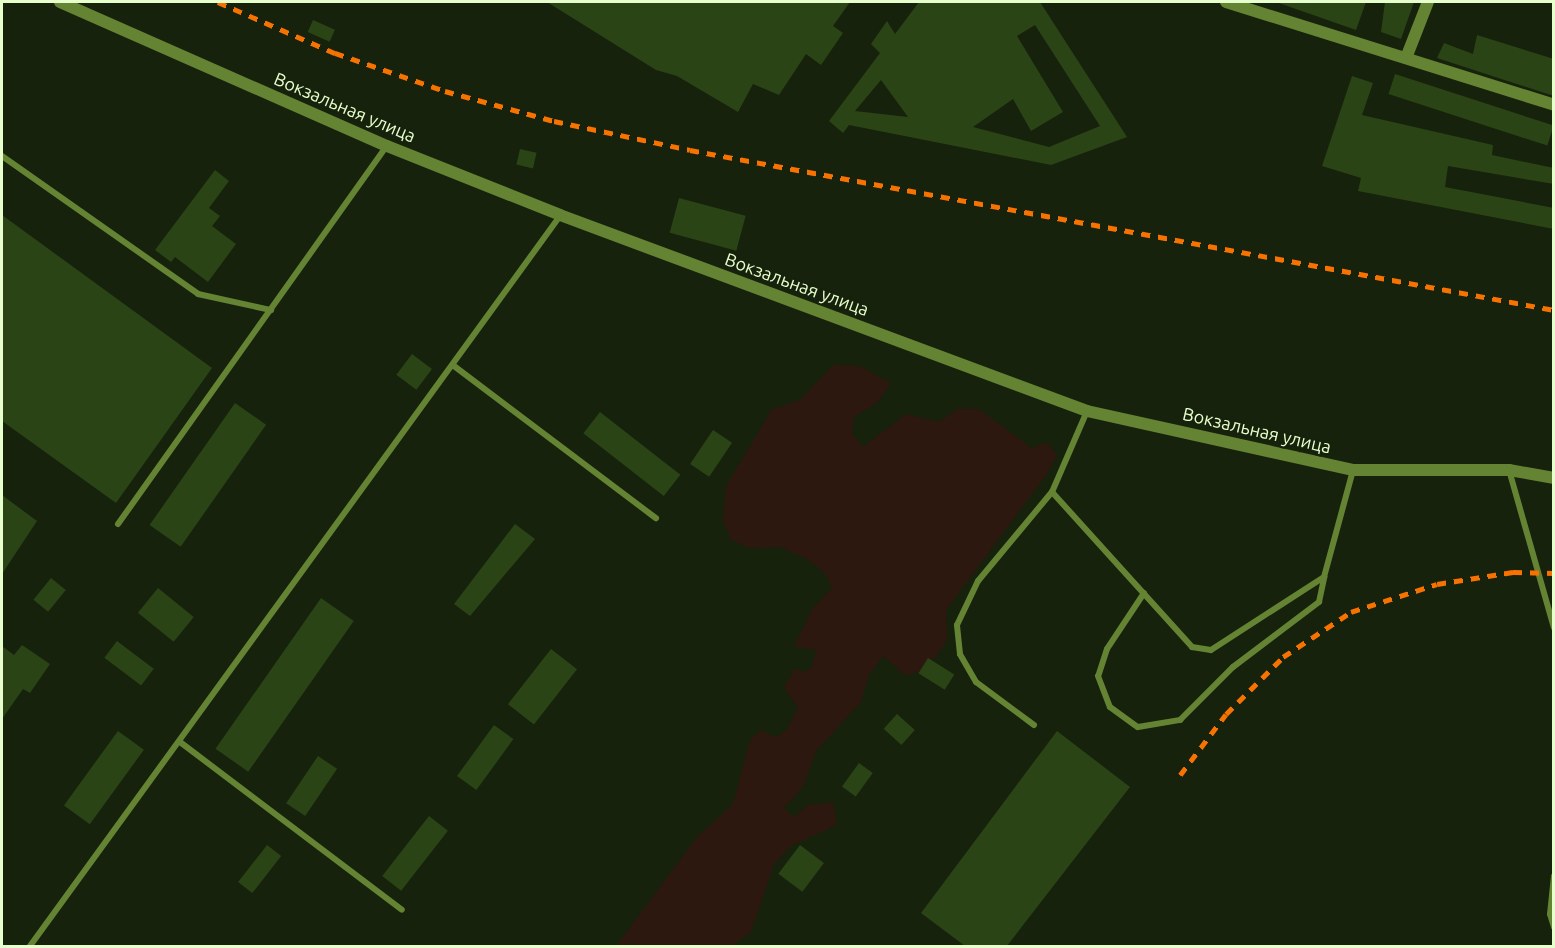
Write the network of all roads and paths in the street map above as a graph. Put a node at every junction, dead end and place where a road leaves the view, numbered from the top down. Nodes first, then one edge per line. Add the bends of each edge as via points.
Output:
1 (60, 2) edge
2 (1226, 2) edge
3 (1428, 2) edge
4 (1406, 58) junction
5 (1554, 105) edge
6 (387, 146) junction
7 (2, 156) edge
8 (560, 215) junction
9 (271, 310) junction
10 (454, 366) junction
11 (1087, 411) junction
12 (1353, 470) junction
13 (1509, 470) junction
14 (1554, 478) edge
15 (1052, 492) junction
16 (656, 518) dead end
17 (118, 524) dead end
18 (1324, 577) junction
19 (1144, 593) junction
20 (1554, 628) edge
21 (1034, 725) dead end
22 (180, 742) junction
23 (1554, 876) edge
24 (402, 910) dead end
25 (1554, 927) edge
26 (30, 946) edge

1 - 6 street, Вокзальная улица
2 - 4 street
3 - 4 street
4 - 5 street
6 - 8 street, Вокзальная улица
6 - 9 lane
7 - 9 lane via 198,294
8 - 10 lane
8 - 11 street, Вокзальная улица
9 - 17 lane
10 - 16 lane
10 - 22 lane
11 - 12 street, Вокзальная улица
11 - 15 lane
12 - 13 street, Вокзальная улица
12 - 18 lane
13 - 14 street, Вокзальная улица
13 - 20 lane
15 - 19 lane
15 - 21 lane via 978,581 957,625 960,654 976,682
18 - 19 lane via 1211,650 1192,647
18 - 19 lane via 1319,602 1233,667 1179,720 1138,727 1110,707 1098,676 1107,649
22 - 24 lane
22 - 26 lane
23 - 25 lane via 1550,914

